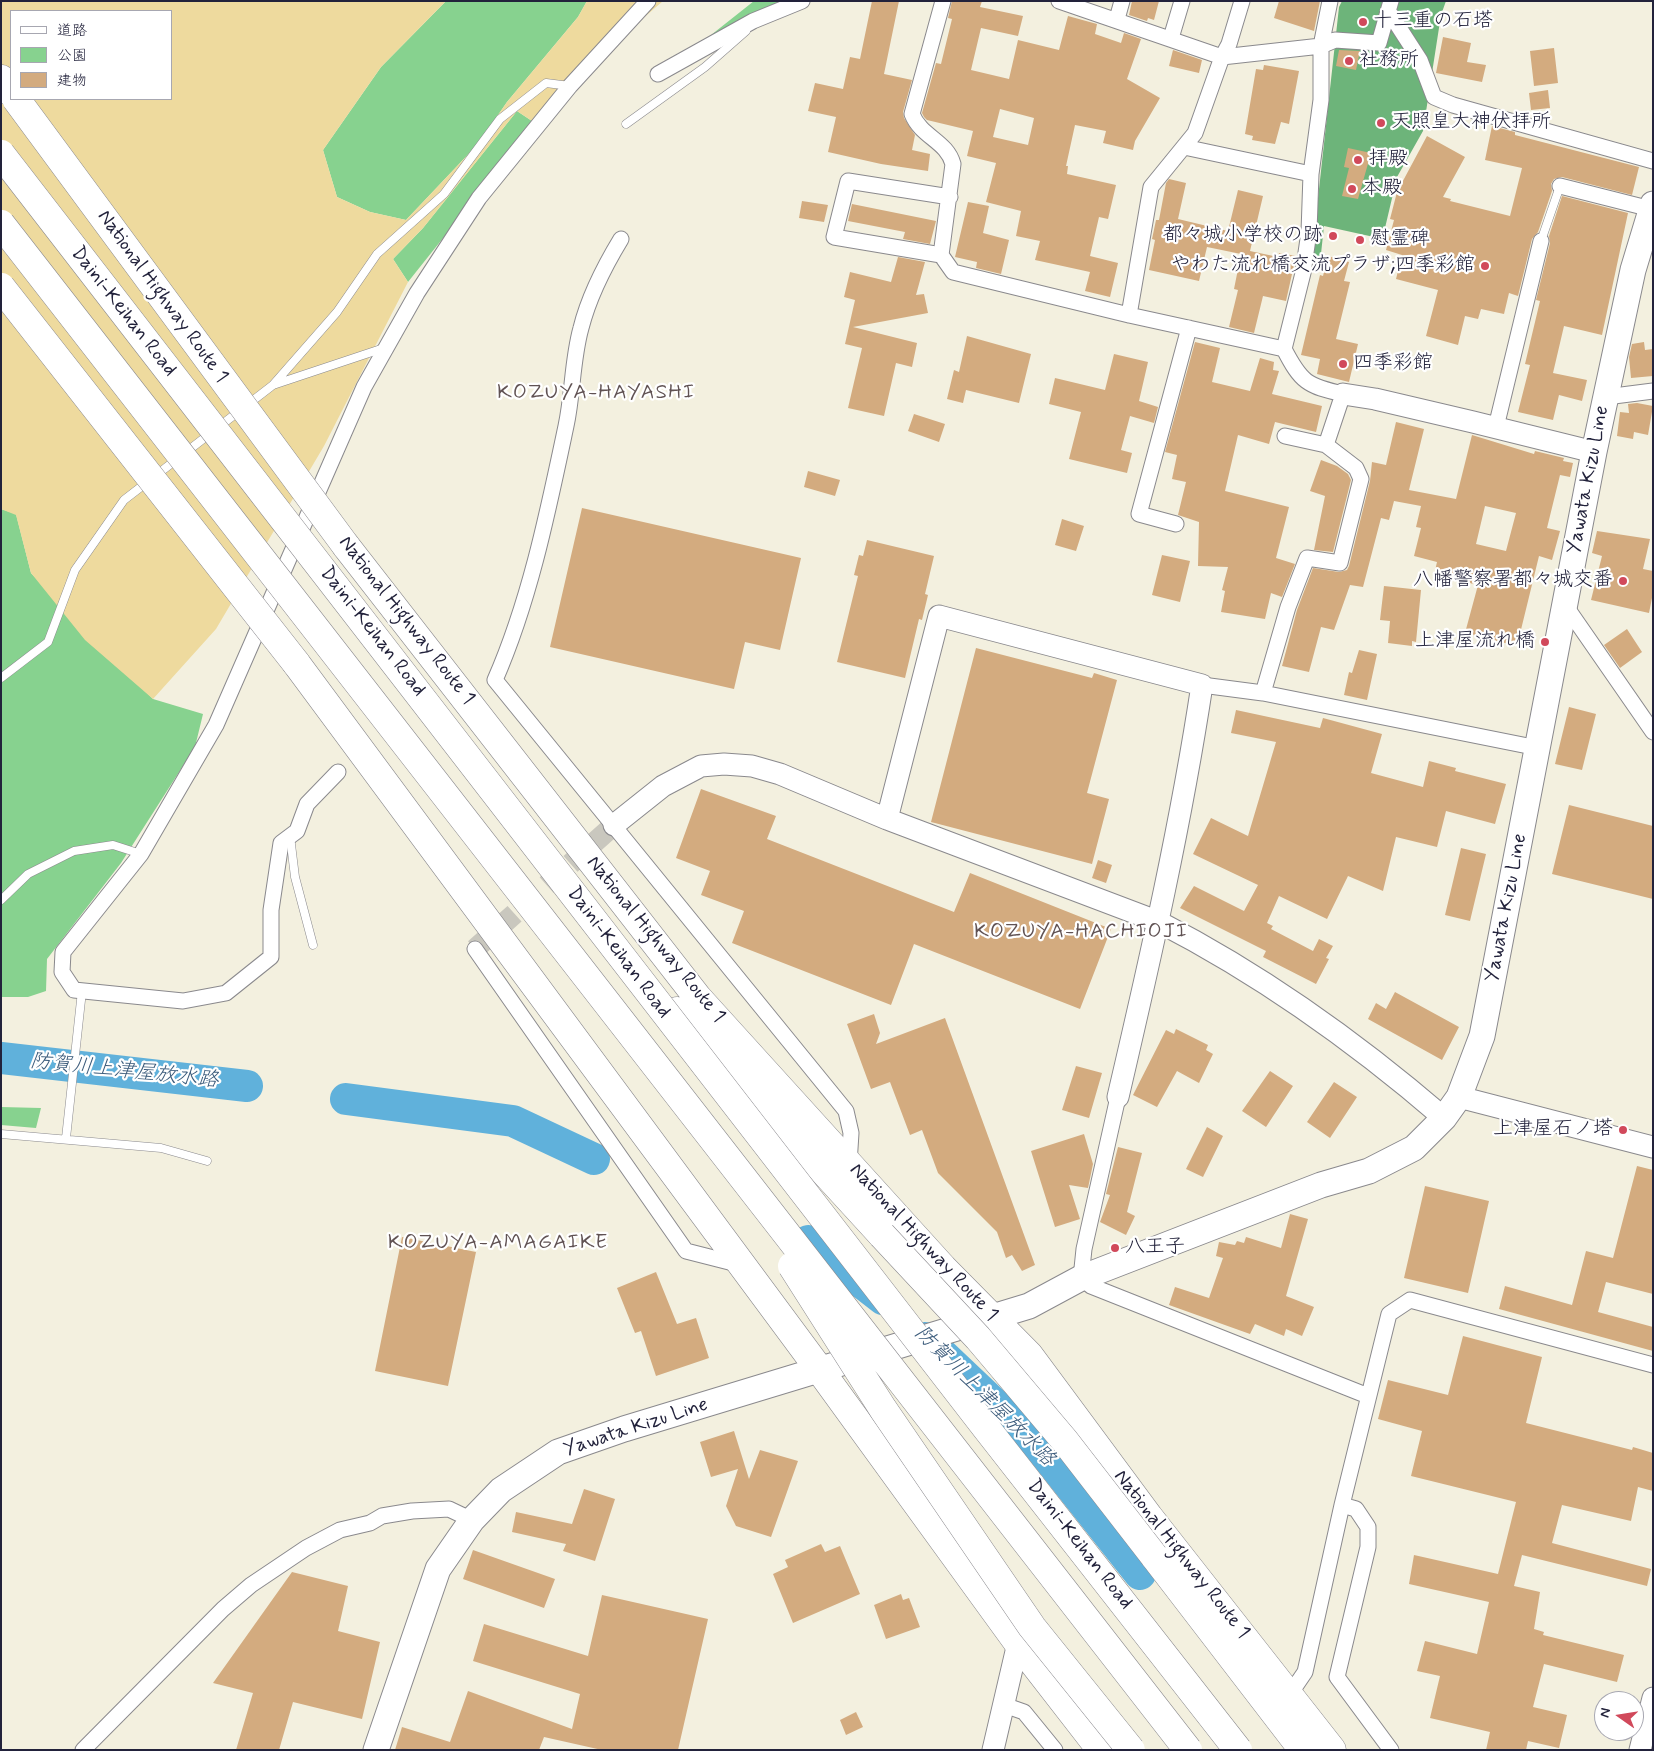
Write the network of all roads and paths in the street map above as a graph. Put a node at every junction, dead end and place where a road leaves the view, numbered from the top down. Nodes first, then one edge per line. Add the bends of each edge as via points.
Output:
1 (648, 1) edge
2 (776, 1) edge
3 (802, 1) edge
4 (943, 1) edge
5 (1059, 1) edge
6 (1122, 1) edge
7 (1182, 1) edge
8 (1242, 1) edge
9 (1330, 1) edge
10 (1390, 7) edge
11 (761, 18) junction
12 (1117, 19) junction
13 (1171, 38) junction
14 (1321, 46) junction
15 (1222, 57) junction
16 (658, 74) dead end
17 (1, 79) edge
18 (570, 86) junction
19 (10, 91) edge
20 (17, 100) edge
21 (626, 124) dead end
22 (1184, 147) junction
23 (1, 154) edge
24 (1653, 161) edge
25 (1312, 174) junction
26 (1560, 186) joint
27 (950, 197) junction
28 (1652, 207) edge
29 (1, 224) edge
30 (621, 239) dead end
31 (1542, 241) joint
32 (941, 255) junction
33 (1, 287) edge
34 (1129, 315) junction
35 (1189, 328) junction
36 (386, 348) junction
37 (1284, 349) junction
38 (273, 385) junction
39 (1653, 391) edge
40 (1343, 394) junction
41 (1606, 397) junction
42 (1496, 427) junction
43 (1285, 436) dead end
44 (1326, 445) junction
45 (1594, 452) junction
46 (1176, 524) dead end
47 (1565, 605) junction
48 (1, 678) edge
49 (1202, 685) junction
50 (1263, 693) junction
51 (1653, 732) edge
52 (1538, 748) junction
53 (338, 772) dead end
54 (886, 819) junction
55 (614, 825) junction
56 (290, 836) junction
57 (141, 854) junction
58 (1, 900) edge
59 (543, 919) junction
60 (1159, 922) junction
61 (597, 923) junction
62 (314, 945) dead end
63 (475, 948) dead end
64 (82, 991) junction
65 (1118, 1097) joint
66 (1459, 1097) junction
67 (1444, 1118) junction
68 (1, 1134) edge
69 (66, 1138) junction
70 (1653, 1147) edge
71 (207, 1161) dead end
72 (849, 1164) junction
73 (742, 1265) junction
74 (1081, 1278) junction
75 (983, 1321) junction
76 (1653, 1365) edge
77 (819, 1369) junction
78 (1368, 1396) junction
79 (1342, 1505) junction
80 (472, 1520) junction
81 (1018, 1642) junction
82 (1290, 1694) junction
83 (1653, 1698) edge
84 (1004, 1704) junction
85 (83, 1750) edge
86 (376, 1750) edge
87 (993, 1750) edge
88 (1055, 1750) edge
89 (1101, 1750) edge
90 (1131, 1750) edge
91 (1188, 1750) edge
92 (1238, 1750) edge
93 (1302, 1750) edge
94 (1332, 1750) edge
95 (1391, 1750) edge
96 (1640, 1750) edge

1 - 18 street
2 - 11 lane
3 - 11 street
4 - 27 street via 912,114 916,126 950,154 953,164
5 - 12 street
6 - 12 street
7 - 13 street
8 - 15 street
9 - 14 street
10 - 14 street via 1379,43 1335,40
10 - 24 street via 1420,60 1434,96 1453,105
11 - 16 street
11 - 21 lane via 705,67
12 - 13 street
13 - 15 street
14 - 15 street
14 - 25 street via 1321,100
15 - 22 street via 1199,125
17 - 19 highway
18 - 36 street via 479,198 417,293
18 - 38 lane via 546,83 500,119 444,194 377,254 337,312
20 - 72 highway, National Highway Route 1, bridge via 346,546 698,998
22 - 25 street
22 - 34 street via 1151,187
23 - 61 highway, Daini-Keihan Road, bridge
25 - 37 street via 1303,273
26 - 28 street
26 - 31 lane
27 - 32 street
27 - 32 street via 848,180 834,237
28 - 41 main road, Yawata Kizu Line via 1633,270
29 - 59 highway, Daini-Keihan Road, bridge
30 - 55 street via 600,274 580,329 566,424 529,587 495,680
31 - 42 street
32 - 34 street via 953,272
33 - 73 highway, bridge via 296,663
34 - 35 street
35 - 37 street
35 - 46 street via 1139,514
36 - 38 lane
36 - 57 street via 364,387 216,725
37 - 40 street via 1296,372 1315,388
38 - 48 lane via 124,500 75,570 48,642
39 - 41 street
40 - 42 street
40 - 44 street
41 - 45 main road, Yawata Kizu Line
42 - 45 street
43 - 44 street
44 - 50 street via 1356,468 1361,479 1340,563 1307,558 1288,607
45 - 47 main road, Yawata Kizu Line
47 - 51 street
47 - 52 main road, Yawata Kizu Line
49 - 50 street
49 - 54 street via 939,616
49 - 60 street
50 - 52 street
52 - 66 main road, Yawata Kizu Line via 1482,1036
53 - 56 street via 308,804 297,831
54 - 55 street via 780,774 752,766 724,764 701,766 680,775
54 - 60 street
55 - 72 street via 846,1111 851,1133
56 - 62 lane via 295,877
56 - 64 street via 281,843 271,910 270,957 226,993 182,1001
57 - 58 lane via 113,845 74,851 28,874
57 - 64 street via 63,952 62,972 74,990
59 - 90 highway, bridge via 597,1001 751,1206 821,1309 883,1409 1032,1627
59 - 91 highway, Daini-Keihan Road, bridge
60 - 65 street
60 - 67 street via 1193,939 1307,1011 1391,1072
61 - 92 highway, Daini-Keihan Road, bridge via 667,1018
61 - 93 highway, bridge via 978,1338 1065,1441
63 - 73 street via 686,1251
64 - 69 lane
65 - 74 street via 1084,1249
66 - 67 main road, Yawata Kizu Line
66 - 70 street
67 - 74 main road, Yawata Kizu Line via 1414,1148 1369,1171 1321,1185
68 - 69 lane
69 - 71 lane via 161,1148
72 - 75 highway, National Highway Route 1 via 943,1268
73 - 77 highway
74 - 75 main road, Yawata Kizu Line via 1029,1306
74 - 78 street via 1091,1286
75 - 77 main road, Yawata Kizu Line, bridge
75 - 82 highway, National Highway Route 1 via 1029,1355 1149,1517
76 - 78 street via 1410,1300 1389,1314
77 - 80 main road, Yawata Kizu Line via 558,1452 501,1490
77 - 81 highway
78 - 79 street
79 - 82 street via 1305,1672
79 - 95 street via 1356,1509 1368,1527 1368,1547 1337,1676
80 - 85 street via 449,1509 382,1516 340,1530 306,1548 251,1585 223,1609
80 - 86 main road, Yawata Kizu Line via 438,1569
81 - 84 street
81 - 89 highway
82 - 94 highway, National Highway Route 1
83 - 96 street
84 - 87 street
84 - 88 street via 1024,1712

